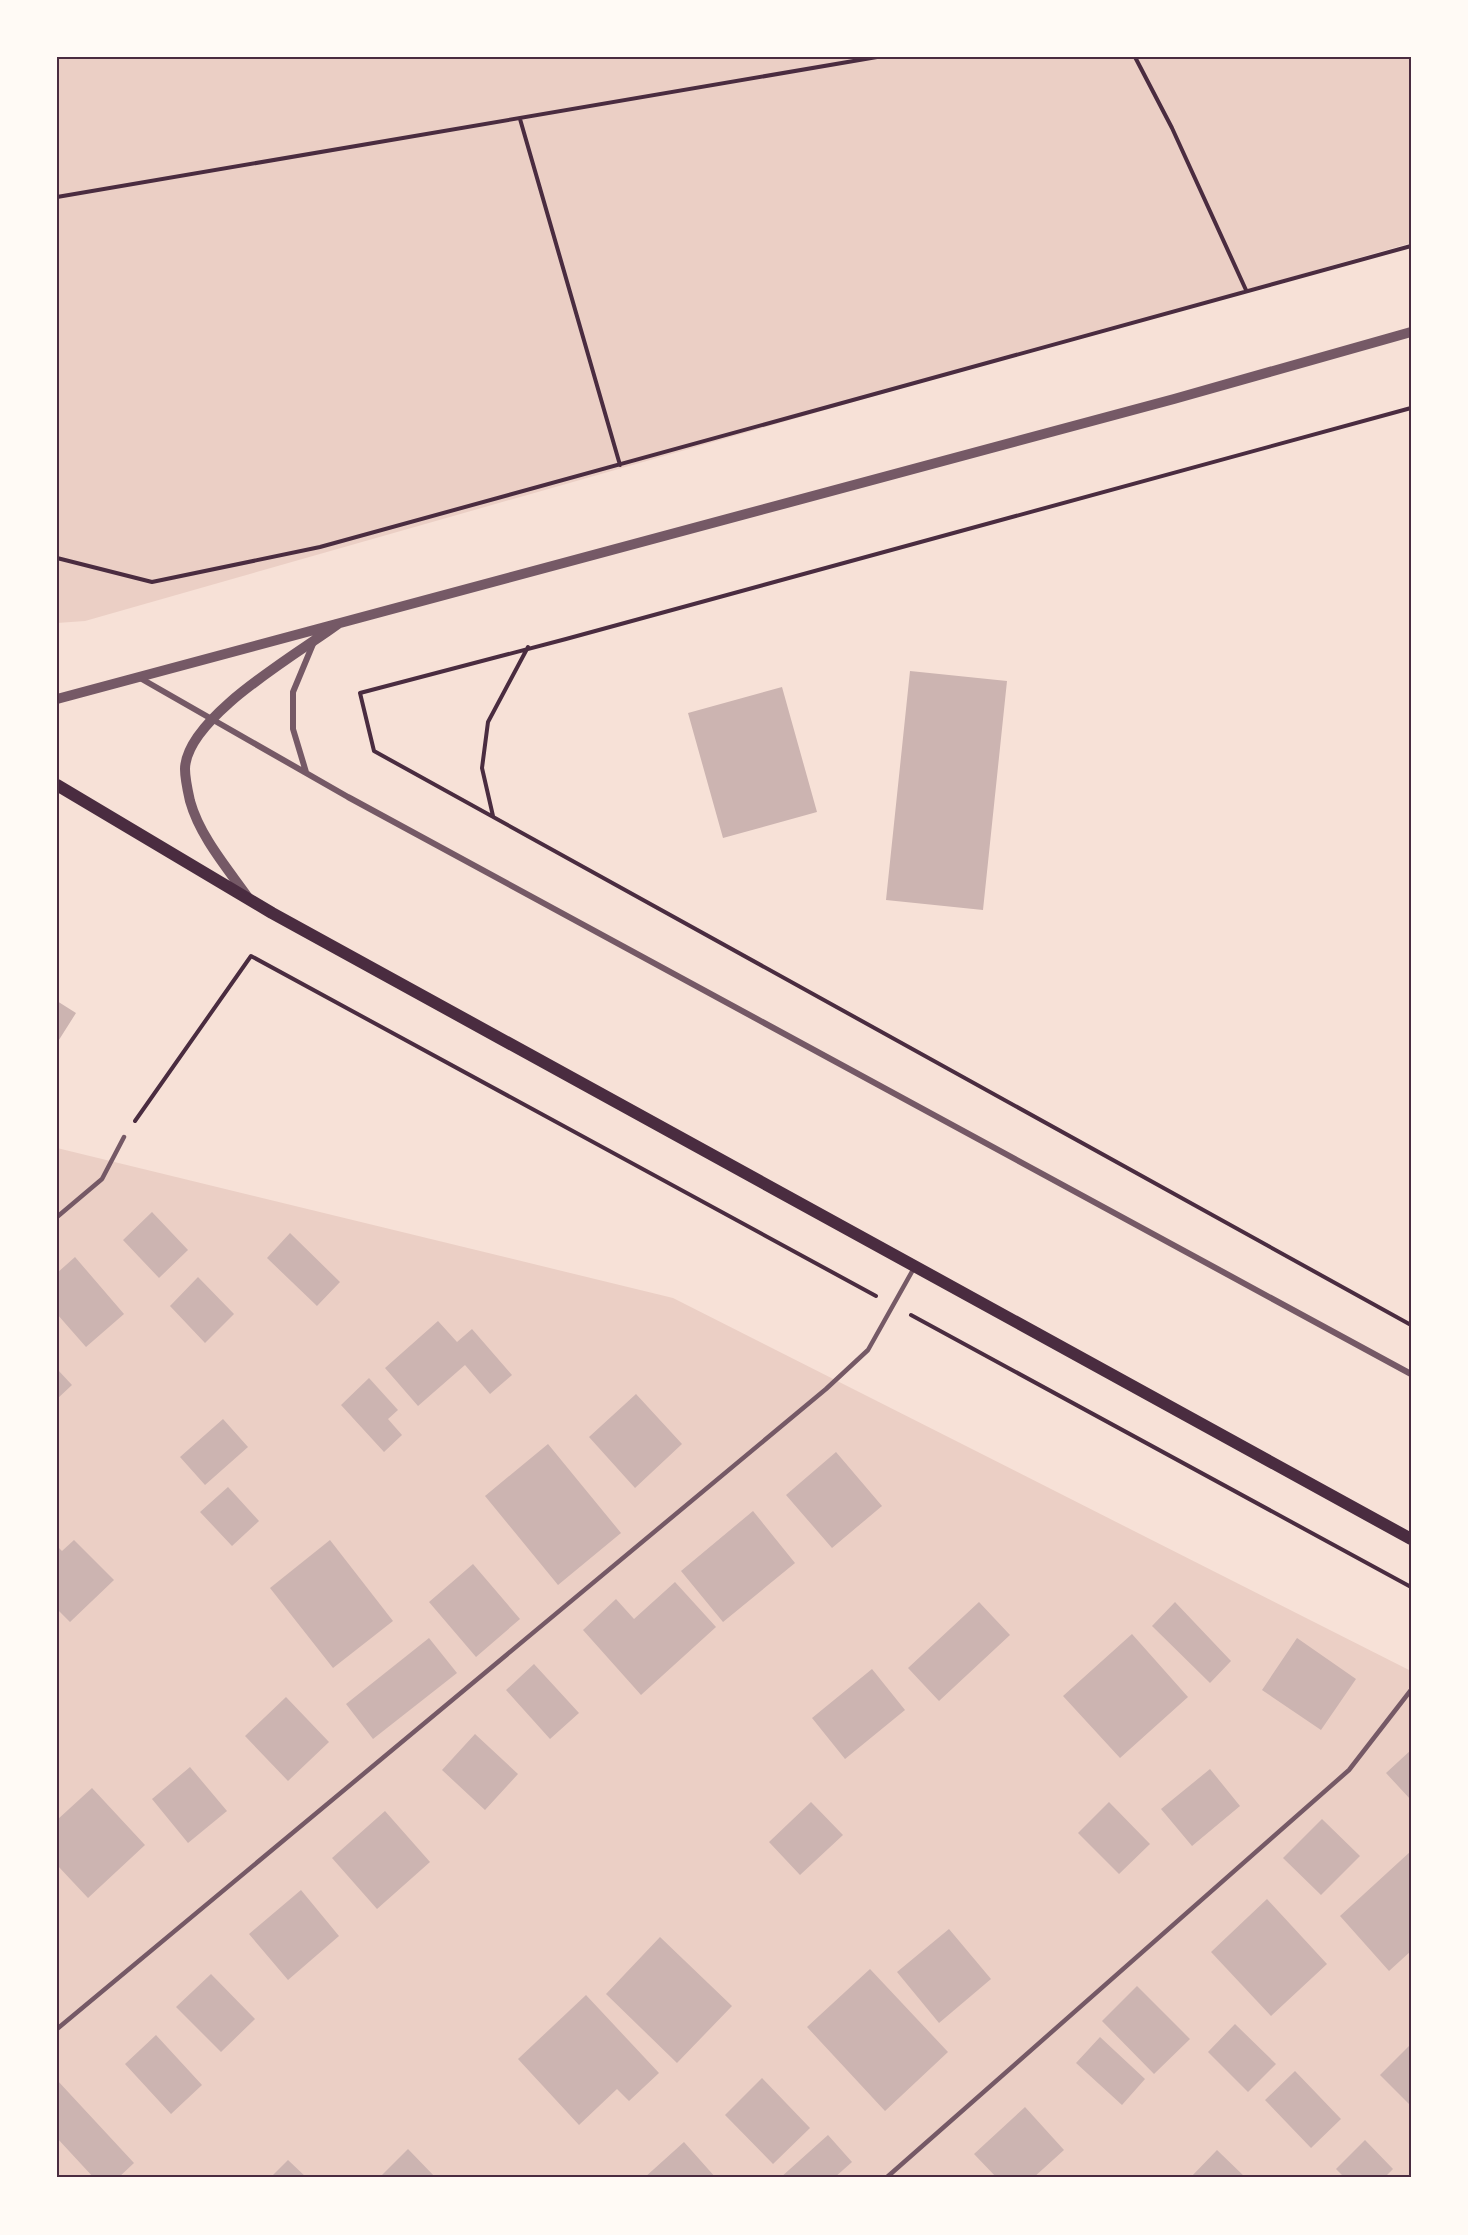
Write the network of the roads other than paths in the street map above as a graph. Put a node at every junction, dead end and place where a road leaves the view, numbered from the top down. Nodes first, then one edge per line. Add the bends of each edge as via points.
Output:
1 (1411, 332) edge
2 (342, 620) junction
3 (314, 642) junction
4 (140, 678) junction
5 (57, 699) edge
6 (213, 720) junction
7 (306, 773) junction
8 (57, 785) edge
9 (249, 899) junction
10 (124, 1137) road end
11 (57, 1217) edge
12 (914, 1268) junction
13 (1411, 1374) edge
14 (1411, 1539) edge
15 (1411, 1690) edge
16 (57, 2030) edge
17 (886, 2178) edge

1 - 2 street via 1174,399
2 - 3 street
2 - 4 street
3 - 6 street via 250,684
3 - 7 street via 293,692 293,729
4 - 5 street
4 - 6 street
6 - 7 street
6 - 9 street via 199,733 185,767 190,801 204,834
7 - 13 street
8 - 9 main road
9 - 12 main road
10 - 11 lane via 102,1179
12 - 14 main road
12 - 16 lane via 868,1350 826,1389
15 - 17 lane via 1348,1770

